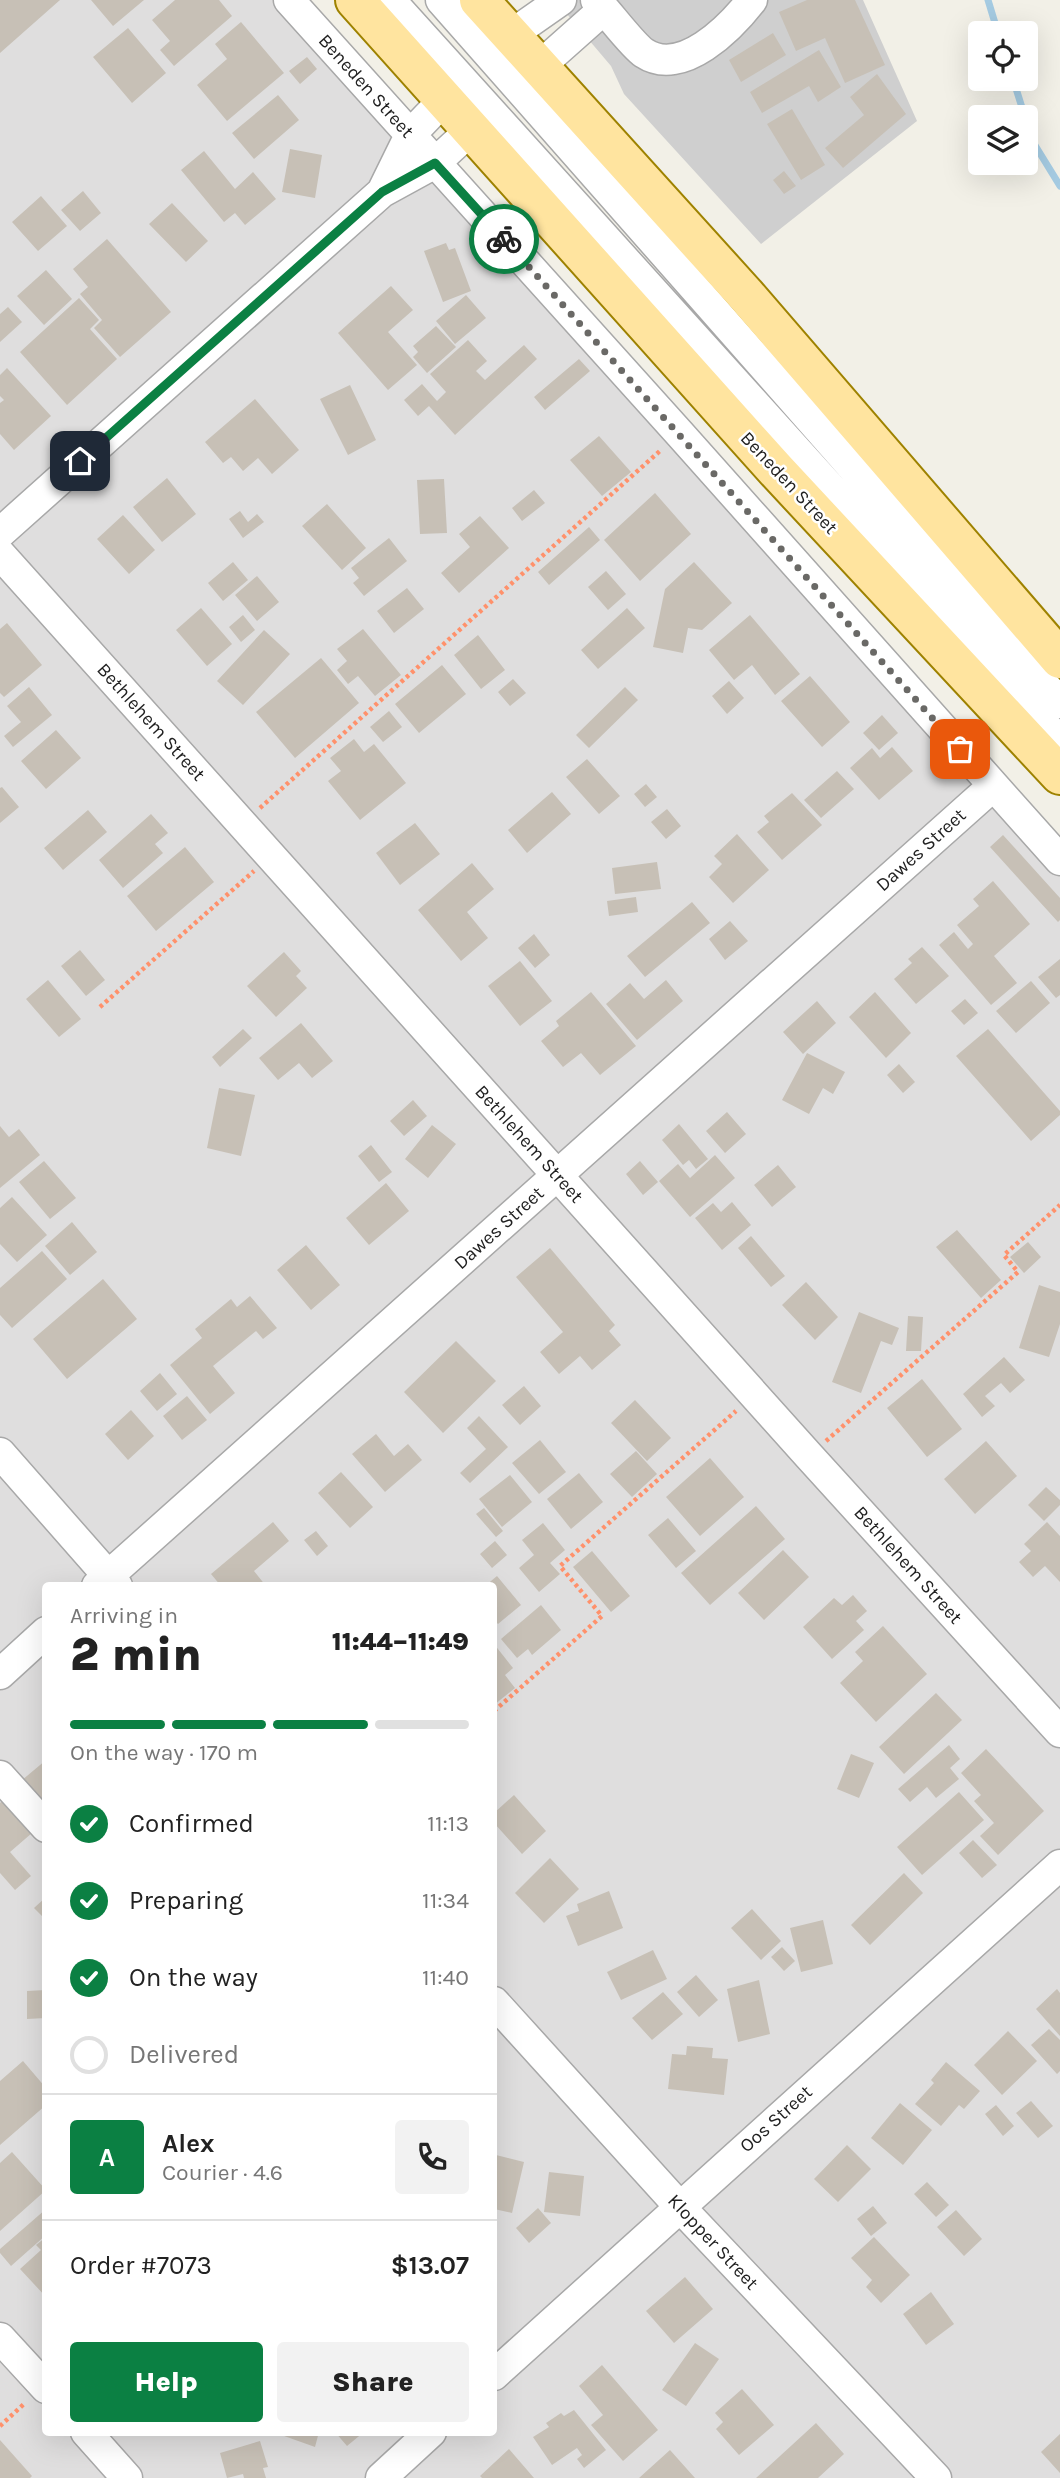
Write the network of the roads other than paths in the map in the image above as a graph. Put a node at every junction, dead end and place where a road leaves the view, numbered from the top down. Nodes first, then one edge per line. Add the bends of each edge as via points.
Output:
1 (289, 0) edge
2 (355, 0) edge
3 (390, 0) edge
4 (441, 0) edge
5 (480, 0) edge
6 (561, 0) edge
7 (752, 0) edge
8 (600, 4) edge
9 (501, 45) junction
10 (528, 76) junction
11 (453, 90) junction
12 (480, 120) junction
13 (410, 135) junction
14 (435, 163) junction
15 (382, 192) junction
16 (0, 533) edge
17 (0, 554) edge
18 (1060, 659) edge
19 (1060, 704) edge
20 (1060, 742) edge
21 (1060, 775) edge
22 (993, 786) junction
23 (1060, 860) edge
24 (558, 1176) junction
25 (0, 1453) edge
26 (107, 1582) edge
27 (42, 1636) edge
28 (0, 1674) edge
29 (1060, 1732) edge
30 (0, 1776) edge
31 (42, 1823) edge
32 (1060, 1865) edge
33 (497, 2005) edge
34 (679, 2206) junction
35 (0, 2338) edge
36 (497, 2372) edge
37 (42, 2384) edge
38 (90, 2436) edge
39 (427, 2436) edge
40 (127, 2478) edge
41 (381, 2478) edge
42 (936, 2478) edge

1 - 13 street, Beneden Street
2 - 11 main road, Beneden Street
3 - 11 street
4 - 9 street
5 - 9 main road
6 - 9 street
7 - 8 street via 737,19 700,49 664,59 644,53
8 - 10 street
9 - 10 main road
9 - 11 street
10 - 12 street
10 - 18 main road via 746,294
10 - 19 street
11 - 12 main road, Beneden Street
11 - 13 street
12 - 14 street
12 - 20 street
12 - 21 main road, Beneden Street via 776,470
13 - 14 street, Beneden Street
13 - 15 street
14 - 15 street
14 - 22 street, Beneden Street
15 - 16 street
17 - 24 street, Bethlehem Street
22 - 23 street, Beneden Street
22 - 24 street, Dawes Street
24 - 26 street, Dawes Street
24 - 29 street, Bethlehem Street
25 - 26 street
27 - 28 street
30 - 31 street
32 - 34 street, Oos Street
33 - 34 street, Klopper Street
34 - 36 street, Oos Street
34 - 42 street, Klopper Street
35 - 37 street
38 - 40 street
39 - 41 street

